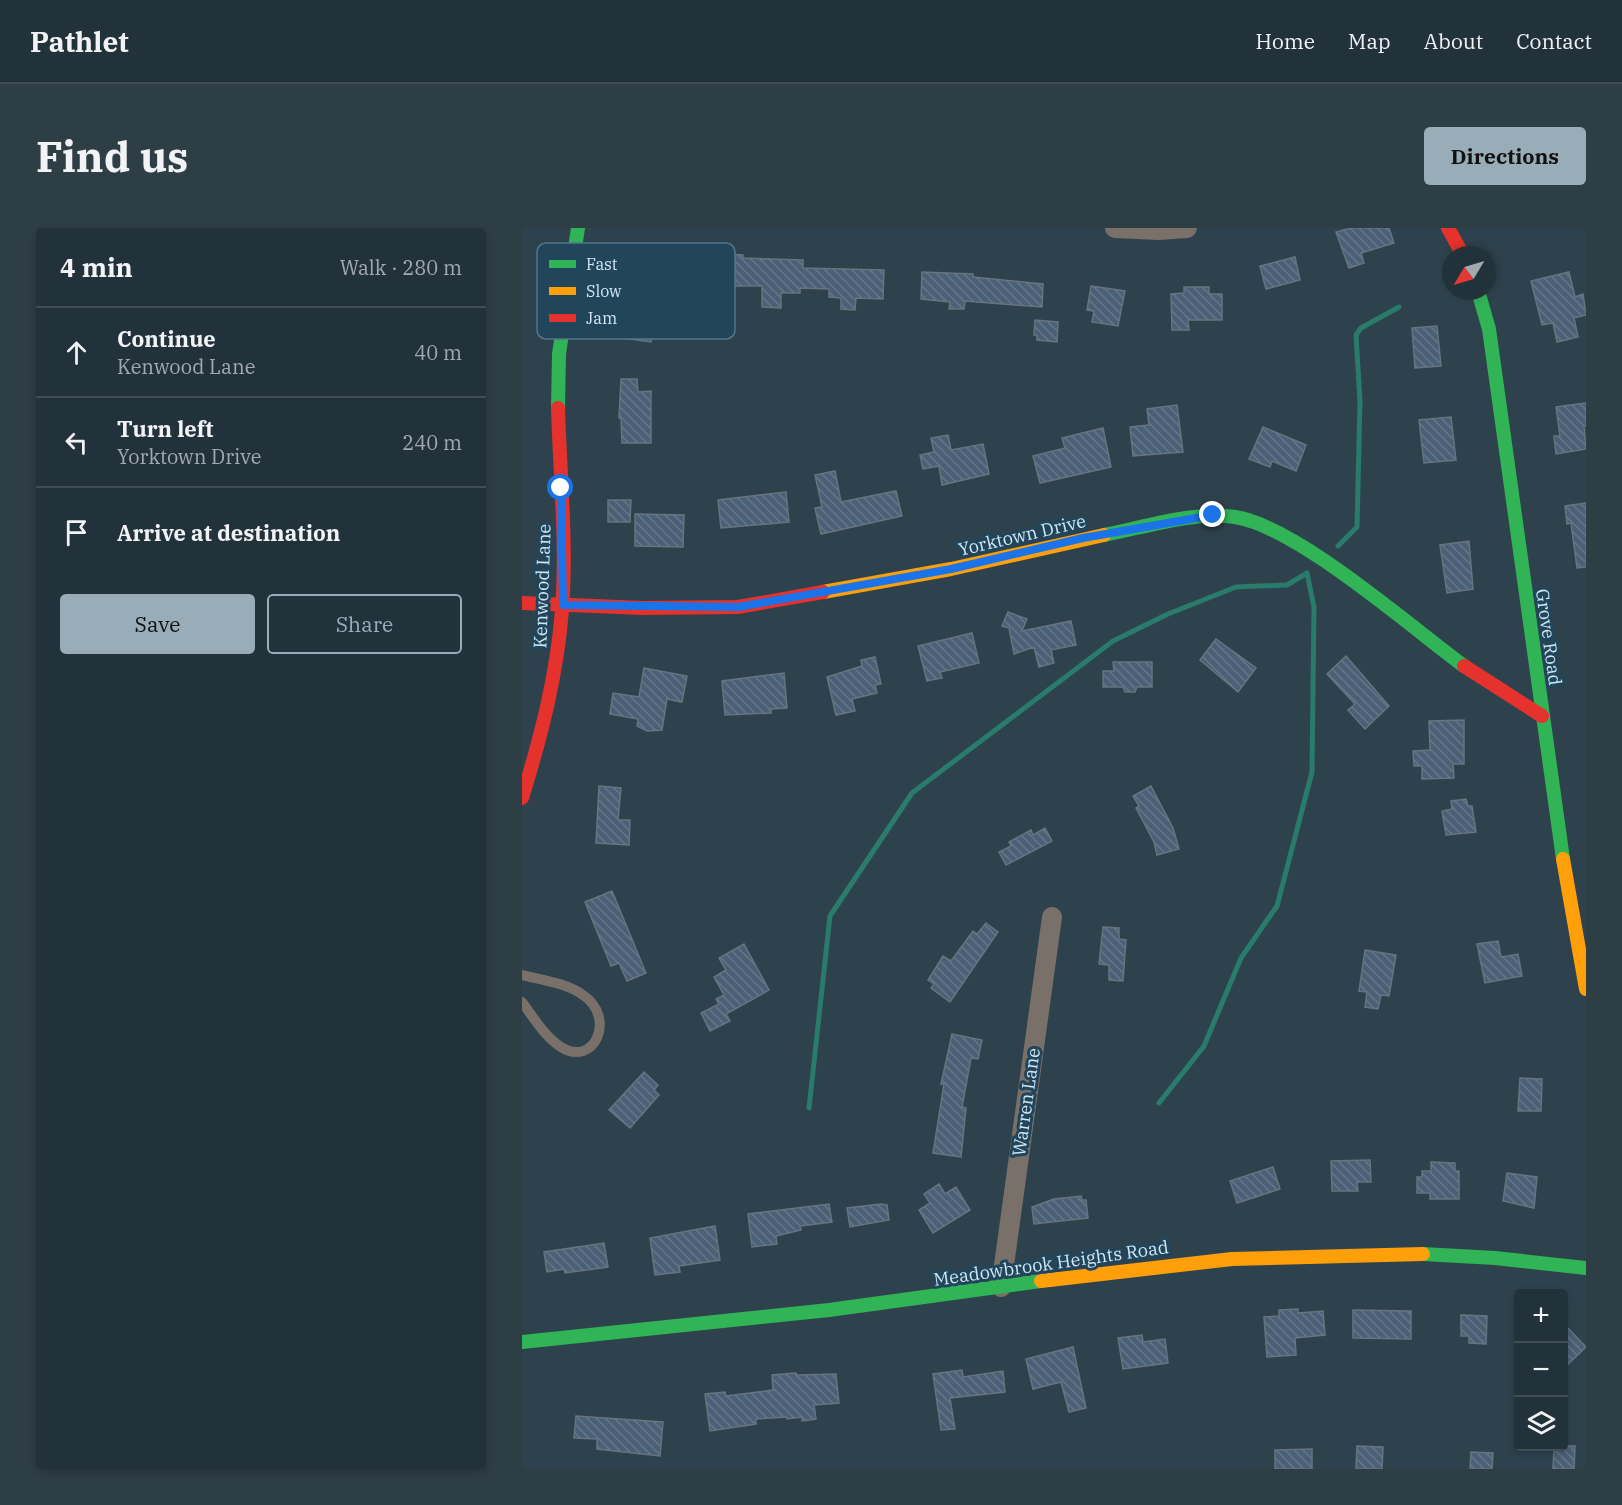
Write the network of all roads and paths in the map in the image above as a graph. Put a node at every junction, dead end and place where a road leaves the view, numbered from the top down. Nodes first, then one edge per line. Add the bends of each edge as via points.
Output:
1 (578, 228) edge
2 (1115, 228) edge
3 (1187, 228) edge
4 (1448, 228) edge
5 (576, 243) edge
6 (1458, 246) edge
7 (1480, 300) edge
8 (562, 339) edge
9 (522, 603) edge
10 (563, 605) junction
11 (1542, 716) junction
12 (522, 798) edge
13 (1052, 917) dead end
14 (522, 975) edge
15 (1586, 989) edge
16 (522, 1002) edge
17 (1586, 1268) edge
18 (1001, 1287) junction
19 (522, 1342) edge

1 - 5 street, Kenwood Lane
2 - 3 street
4 - 6 street
7 - 11 street, Grove Road via 1488,329
8 - 10 street, Kenwood Lane via 557,426 564,540
9 - 10 street, Yorktown Drive
10 - 11 street, Yorktown Drive via 738,607 951,569 1194,517 1236,517 1281,532 1478,677
10 - 12 street, Kenwood Lane via 552,690
11 - 15 street, Grove Road
13 - 18 street, Warren Lane
14 - 16 lane via 584,996 600,1018 602,1028 598,1038 582,1051 572,1052 546,1034
17 - 18 street, Meadowbrook Heights Road via 1495,1258 1341,1255 1154,1266
18 - 19 street, Meadowbrook Heights Road via 829,1310

